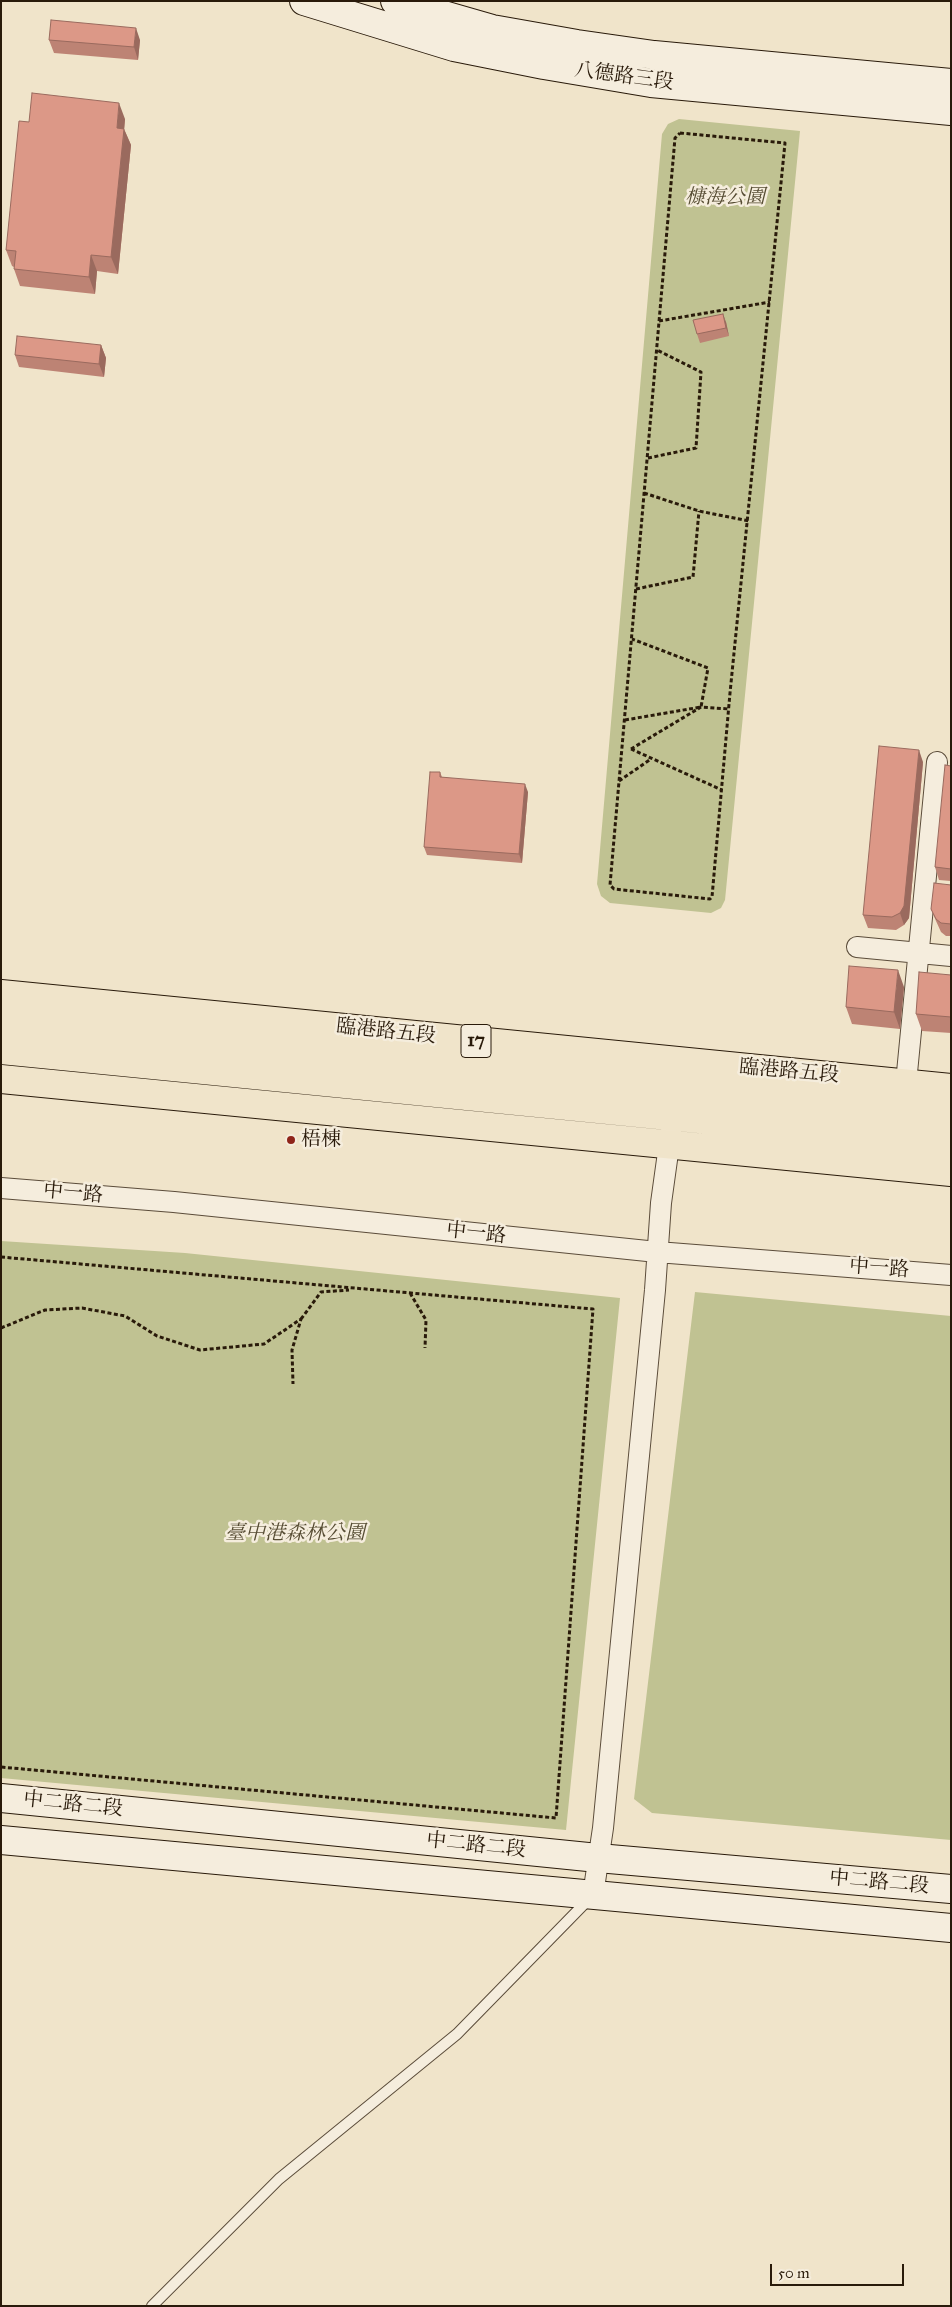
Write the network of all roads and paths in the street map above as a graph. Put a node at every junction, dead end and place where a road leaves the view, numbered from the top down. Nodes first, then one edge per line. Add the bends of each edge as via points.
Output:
1 (304, 1) edge
2 (395, 1) edge
3 (654, 55) junction
4 (651, 83) junction
5 (951, 83) edge
6 (951, 110) edge
7 (770, 302) junction
8 (659, 321) junction
9 (657, 350) junction
10 (647, 458) junction
11 (644, 493) junction
12 (699, 511) junction
13 (749, 521) junction
14 (636, 589) junction
15 (632, 639) junction
16 (701, 707) junction
17 (729, 709) junction
18 (625, 720) junction
19 (652, 758) junction
20 (937, 762) dead end
21 (619, 781) junction
22 (722, 790) junction
23 (858, 947) dead end
24 (918, 953) junction
25 (951, 956) edge
26 (1, 994) edge
27 (1, 1022) edge
28 (1, 1050) edge
29 (677, 1062) junction
30 (1, 1079) edge
31 (906, 1084) junction
32 (951, 1088) edge
33 (674, 1090) junction
34 (951, 1116) edge
35 (672, 1118) junction
36 (951, 1144) edge
37 (669, 1146) junction
38 (951, 1172) edge
39 (1, 1188) edge
40 (657, 1252) junction
41 (1, 1257) edge
42 (951, 1275) edge
43 (361, 1289) junction
44 (410, 1293) junction
45 (301, 1319) junction
46 (1, 1328) edge
47 (425, 1348) dead end
48 (293, 1384) dead end
49 (1, 1766) edge
50 (1, 1798) edge
51 (1, 1840) edge
52 (598, 1858) junction
53 (951, 1889) edge
54 (593, 1895) junction
55 (951, 1928) edge
56 (152, 2306) edge

1 - 4 street, 八德路三段 via 454,47
2 - 3 street, 八德路三段 via 492,29
3 - 4 street
3 - 5 street, 八德路三段
4 - 6 street, 八德路三段
7 - 8 path
7 - 8 path via 785,143 680,133 675,138
7 - 13 path
8 - 9 path
9 - 10 path
9 - 10 path via 701,372 696,448
10 - 11 path
11 - 12 path
11 - 14 path
12 - 13 path
12 - 14 path via 693,577
13 - 17 path
14 - 15 path
15 - 16 path via 708,668
15 - 18 path
16 - 17 path
16 - 18 path
16 - 19 path via 631,749
17 - 22 path
18 - 21 path
19 - 21 path
19 - 22 path
20 - 24 street
21 - 22 path via 612,888 709,900 712,897
23 - 24 street
24 - 25 street
24 - 31 street
26 - 29 main road, 臨港路五段 / 17
27 - 33 main road, 臨港路五段 / 17
28 - 35 main road
29 - 31 main road, 臨港路五段 / 17
29 - 33 street
30 - 37 main road
31 - 32 main road, 臨港路五段 / 17
33 - 34 main road, 臨港路五段 / 17
33 - 35 street
35 - 36 main road
35 - 37 street
37 - 38 main road
37 - 40 street
39 - 40 street, 中一路 via 174,1202
40 - 42 street, 中一路
40 - 52 street
41 - 43 path
43 - 44 path
43 - 45 path via 321,1292
44 - 47 path via 426,1320
44 - 49 path via 593,1309 556,1818
45 - 46 path via 264,1344 200,1350 156,1336 125,1316 82,1308 45,1310
45 - 48 path via 292,1350
50 - 52 street, 中二路二段
51 - 54 street, 中二路二段
52 - 53 street, 中二路二段
52 - 54 street
54 - 55 street, 中二路二段
54 - 56 lane via 457,2034 279,2179

